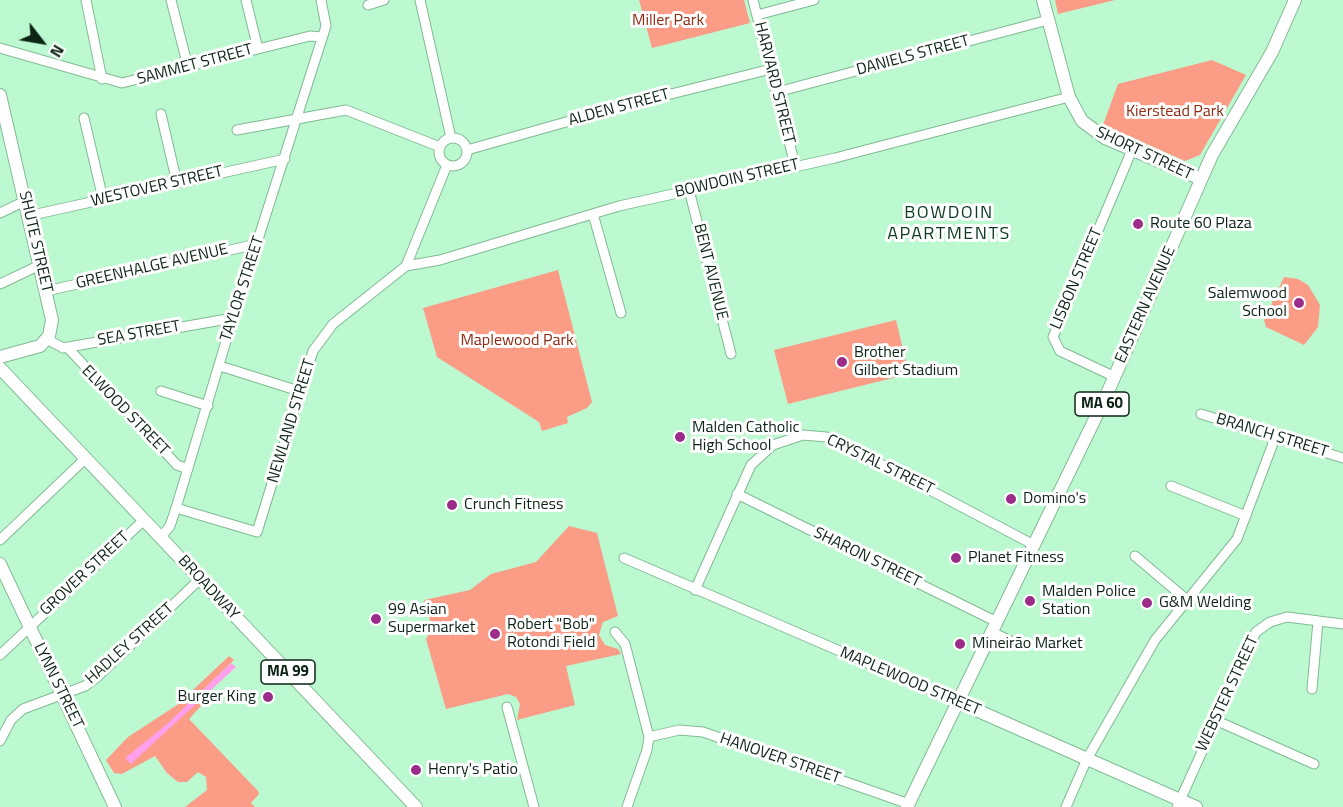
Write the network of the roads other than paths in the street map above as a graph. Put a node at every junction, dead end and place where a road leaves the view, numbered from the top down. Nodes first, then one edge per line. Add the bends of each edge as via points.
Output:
1 (86, 0) edge
2 (171, 0) edge
3 (246, 0) edge
4 (321, 0) edge
5 (384, 0) edge
6 (420, 0) edge
7 (753, 0) edge
8 (814, 0) edge
9 (1043, 0) edge
10 (1294, 0) edge
11 (368, 5) dead end
12 (757, 15) junction
13 (1048, 20) junction
14 (322, 37) junction
15 (0, 48) edge
16 (258, 49) junction
17 (188, 67) junction
18 (771, 69) junction
19 (102, 79) junction
20 (777, 92) junction
21 (0, 95) edge
22 (1069, 98) junction
23 (161, 114) dead end
24 (84, 118) dead end
25 (296, 120) junction
26 (4, 129) edge
27 (237, 130) dead end
28 (451, 138) junction
29 (440, 147) junction
30 (467, 150) junction
31 (1132, 150) junction
32 (285, 159) junction
33 (447, 165) junction
34 (795, 165) junction
35 (1201, 179) junction
36 (177, 183) junction
37 (689, 190) junction
38 (103, 199) junction
39 (25, 201) junction
40 (0, 213) edge
41 (593, 214) junction
42 (28, 216) junction
43 (257, 244) junction
44 (40, 265) junction
45 (406, 266) junction
46 (0, 284) edge
47 (46, 291) junction
48 (621, 313) dead end
49 (233, 318) junction
50 (47, 339) junction
51 (67, 347) junction
52 (731, 354) dead end
53 (0, 357) edge
54 (219, 366) junction
55 (0, 368) edge
56 (1115, 377) junction
57 (160, 391) dead end
58 (299, 391) junction
59 (208, 406) junction
60 (1202, 414) dead end
61 (1275, 438) junction
62 (86, 458) junction
63 (1343, 458) edge
64 (188, 470) junction
65 (1171, 486) dead end
66 (736, 494) junction
67 (176, 508) junction
68 (1246, 516) junction
69 (144, 520) junction
70 (160, 538) junction
71 (0, 540) edge
72 (1034, 545) junction
73 (1135, 556) dead end
74 (624, 558) dead end
75 (0, 564) edge
76 (200, 579) junction
77 (695, 590) junction
78 (1187, 600) junction
79 (1318, 621) junction
80 (1343, 624) edge
81 (30, 627) junction
82 (995, 627) junction
83 (615, 632) dead end
84 (1019, 645) dead end
85 (0, 655) edge
86 (1312, 689) dead end
87 (62, 694) junction
88 (958, 702) junction
89 (507, 707) dead end
90 (1215, 720) junction
91 (649, 737) junction
92 (0, 741) edge
93 (1087, 759) junction
94 (1314, 764) dead end
95 (1179, 804) edge
96 (908, 805) edge
97 (116, 807) edge
98 (416, 807) edge
99 (534, 807) edge
100 (627, 807) edge
101 (1066, 807) edge
102 (1196, 807) edge

1 - 19 street
2 - 17 street
3 - 16 street
4 - 14 street, TAYLOR STREET via 326,26
5 - 11 street
6 - 28 street
7 - 12 street, HARVARD STREET
8 - 12 street
9 - 13 main road, SHORT STREET
10 - 35 main road, EASTERN AVENUE / MA 60 via 1272,52 1221,137
12 - 18 street, HARVARD STREET
13 - 20 street, DANIELS STREET
13 - 22 main road, SHORT STREET
14 - 16 street, SAMMET STREET via 310,36
14 - 25 street, TAYLOR STREET
15 - 19 street, SAMMET STREET
16 - 17 street, SAMMET STREET
17 - 19 street, SAMMET STREET via 130,83
18 - 20 street, HARVARD STREET
18 - 30 street, ALDEN STREET
20 - 34 street, HARVARD STREET
21 - 26 main road, SHUTE STREET
22 - 31 main road, SHORT STREET via 1078,116 1093,131
22 - 34 street, BOWDOIN STREET
23 - 36 street
24 - 38 street
25 - 27 street
25 - 29 street via 346,110
25 - 32 street, TAYLOR STREET
26 - 39 main road, SHUTE STREET
28 - 29 street
28 - 30 street via 462,141
29 - 33 street via 440,158
30 - 33 street via 460,165
31 - 35 main road, SHORT STREET
31 - 56 street, LISBON STREET via 1053,337 1060,351
32 - 36 street, WESTOVER STREET
32 - 43 street, TAYLOR STREET
33 - 45 street, NEWLAND STREET
34 - 37 street, BOWDOIN STREET
35 - 56 main road, EASTERN AVENUE / MA 60
36 - 38 street, WESTOVER STREET
37 - 41 street, BOWDOIN STREET
37 - 52 street, BENT AVENUE
38 - 42 street, WESTOVER STREET
39 - 40 street
39 - 42 main road, SHUTE STREET
41 - 45 street, BOWDOIN STREET via 440,260
41 - 48 street
42 - 44 main road, SHUTE STREET
43 - 47 street, GREENHALGE AVENUE
43 - 49 street, TAYLOR STREET
44 - 46 street
44 - 47 main road, SHUTE STREET
45 - 58 street, NEWLAND STREET via 327,332 313,351
47 - 50 main road, SHUTE STREET via 51,320
49 - 51 street, SEA STREET
49 - 54 street, TAYLOR STREET
50 - 51 street
50 - 53 main road via 37,347
51 - 64 street, ELWOOD STREET via 177,465
54 - 58 street
54 - 59 street, TAYLOR STREET
55 - 62 main road, BROADWAY / MA 99
56 - 72 main road, EASTERN AVENUE / MA 60
57 - 59 street
58 - 67 street, NEWLAND STREET via 257,532
59 - 64 street, TAYLOR STREET
60 - 61 street, BRANCH STREET
61 - 63 street, BRANCH STREET
61 - 68 street
62 - 69 main road, BROADWAY / MA 99
62 - 71 street
64 - 67 street, TAYLOR STREET
65 - 68 street
66 - 72 street, CRYSTAL STREET via 751,465 764,451 792,437 815,435 839,442
66 - 77 street, CRYSTAL STREET
66 - 82 street, SHARON STREET
67 - 70 street, TAYLOR STREET via 170,526
68 - 78 street via 1234,544
69 - 70 main road, BROADWAY / MA 99
69 - 81 street, GROVER STREET
70 - 76 main road, BROADWAY / MA 99
72 - 82 main road, EASTERN AVENUE / MA 60
73 - 78 street
74 - 77 street, MAPLEWOOD STREET
75 - 81 main road, LYNN STREET
76 - 87 street, HADLEY STREET via 96,678
76 - 98 main road, BROADWAY / MA 99
77 - 88 street, MAPLEWOOD STREET
78 - 93 street via 1155,639
79 - 80 street, WEBSTER STREET
79 - 86 street
79 - 90 street, WEBSTER STREET via 1278,618 1256,632
81 - 85 street, GROVER STREET
81 - 87 main road, LYNN STREET
82 - 84 street, SHARON STREET
82 - 88 main road, EASTERN AVENUE / MA 60
83 - 91 street via 625,644
87 - 92 street, HADLEY STREET via 17,714
87 - 97 main road, LYNN STREET
88 - 93 main road, MAPLEWOOD STREET
88 - 96 main road, EASTERN AVENUE / MA 60
89 - 99 street
90 - 94 street
90 - 95 street, WEBSTER STREET
91 - 96 street, HANOVER STREET via 685,730 703,732
91 - 100 street
93 - 95 main road, MAPLEWOOD STREET
93 - 101 street
95 - 102 main road, MAPLEWOOD STREET

